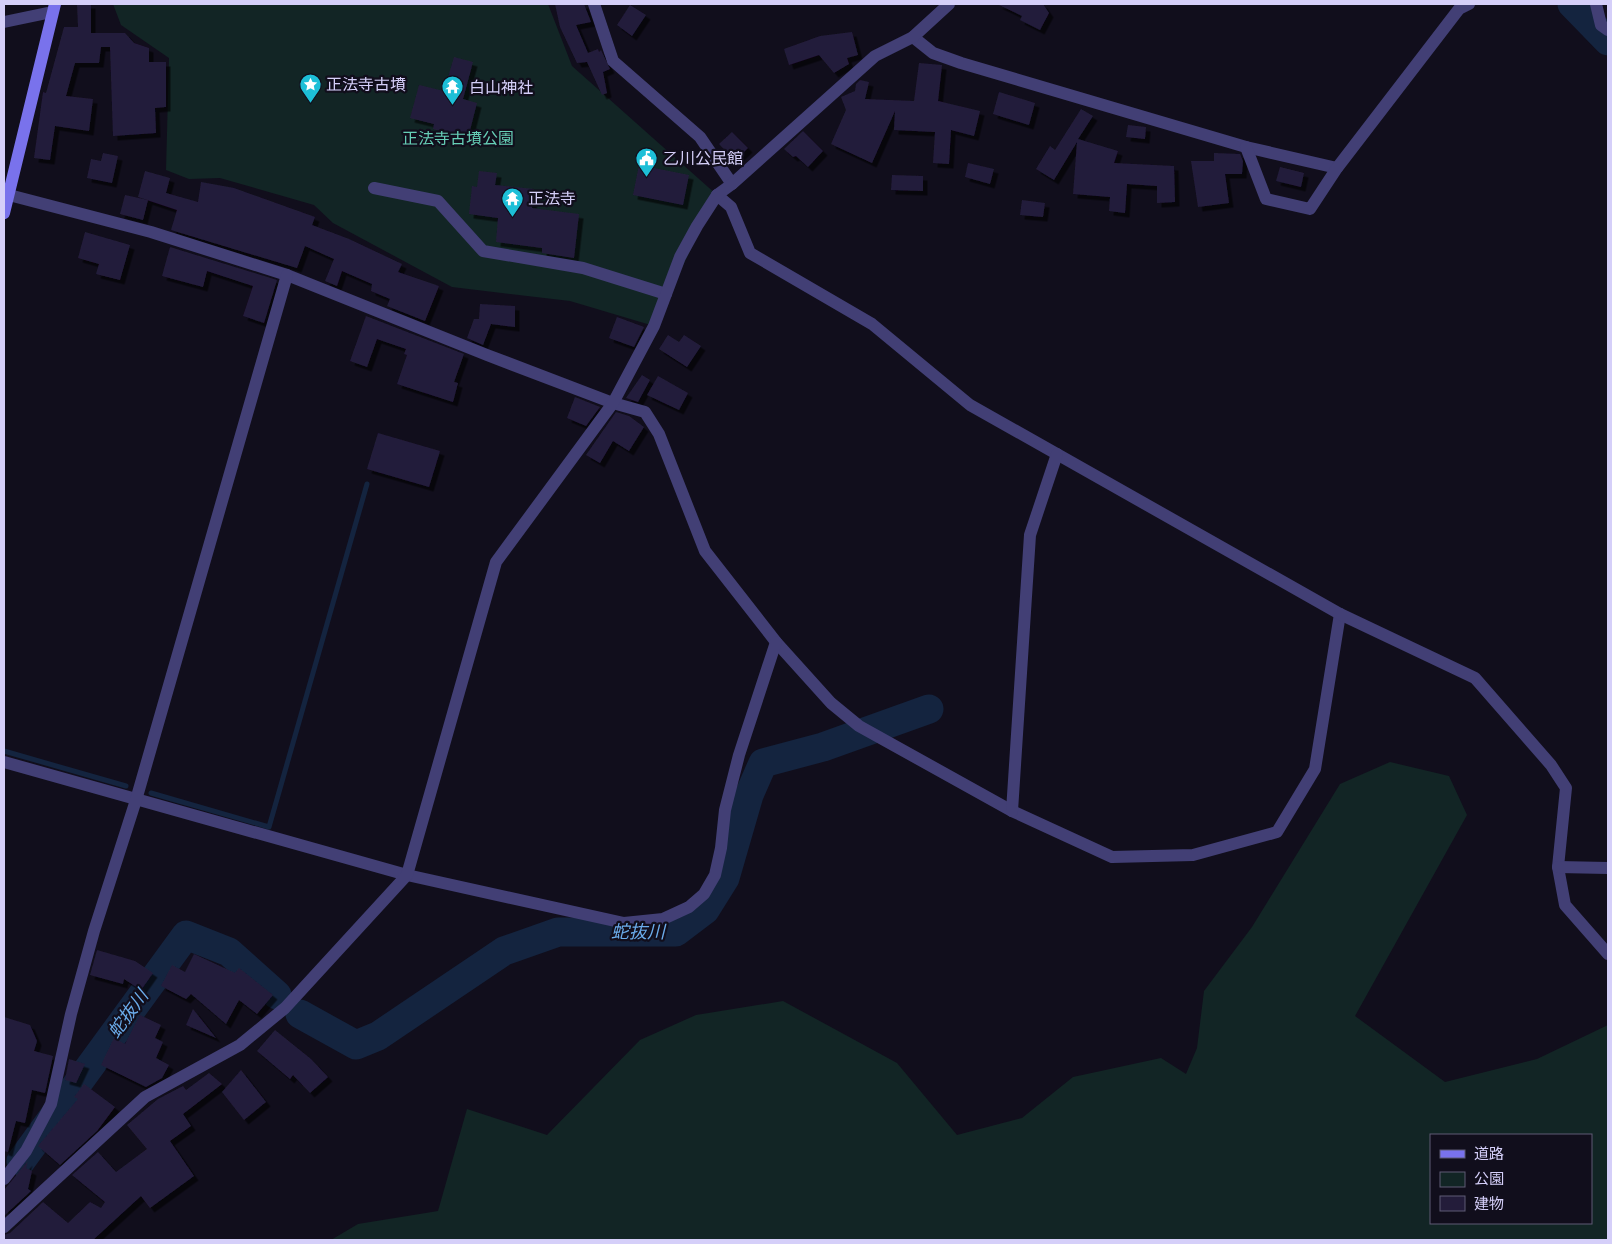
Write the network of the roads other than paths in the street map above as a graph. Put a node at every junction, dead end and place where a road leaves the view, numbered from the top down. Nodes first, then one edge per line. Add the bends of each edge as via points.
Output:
1 (595, 4) edge
2 (949, 4) edge
3 (1469, 4) edge
4 (1596, 4) edge
5 (54, 8) edge
6 (4, 22) edge
7 (1608, 30) edge
8 (913, 37) junction
9 (1246, 146) junction
10 (1337, 168) junction
11 (732, 184) junction
12 (374, 188) dead end
13 (6, 194) edge
14 (716, 195) junction
15 (4, 213) edge
16 (287, 274) junction
17 (666, 294) junction
18 (613, 403) junction
19 (1057, 454) junction
20 (1340, 614) junction
21 (776, 642) junction
22 (4, 762) edge
23 (136, 800) junction
24 (1012, 811) junction
25 (1558, 867) junction
26 (1608, 868) edge
27 (407, 875) junction
28 (1608, 954) edge
29 (4, 1179) edge
30 (4, 1227) edge

1 - 11 street via 612,61 700,137
2 - 8 street
3 - 10 street via 1459,9
4 - 7 street via 1601,25
5 - 6 street
5 - 13 main road
8 - 9 street via 933,52 961,63
8 - 11 street via 875,56
9 - 10 street
9 - 10 street via 1266,199 1310,209
11 - 14 street
12 - 17 street via 438,201 483,251 583,268
13 - 15 main road
13 - 16 street via 151,232
14 - 17 street via 680,257
14 - 19 street via 731,207 750,253 872,324 970,405
16 - 18 street
16 - 23 street
17 - 18 street via 654,326
18 - 21 street via 644,412 659,434 705,551
18 - 27 street via 496,562
19 - 20 street
19 - 24 street via 1030,535
20 - 24 street via 1315,769 1277,832 1193,855 1112,858
20 - 25 street via 1475,678 1551,764 1566,788
21 - 24 street via 831,703 859,726
21 - 27 street via 739,755 714,875 704,894 689,907 663,919 624,923
22 - 23 street
23 - 27 street
23 - 29 street via 74,1004 51,1104 26,1151
25 - 26 street
25 - 28 street via 1565,904
27 - 30 street via 285,1008 240,1046 145,1097

